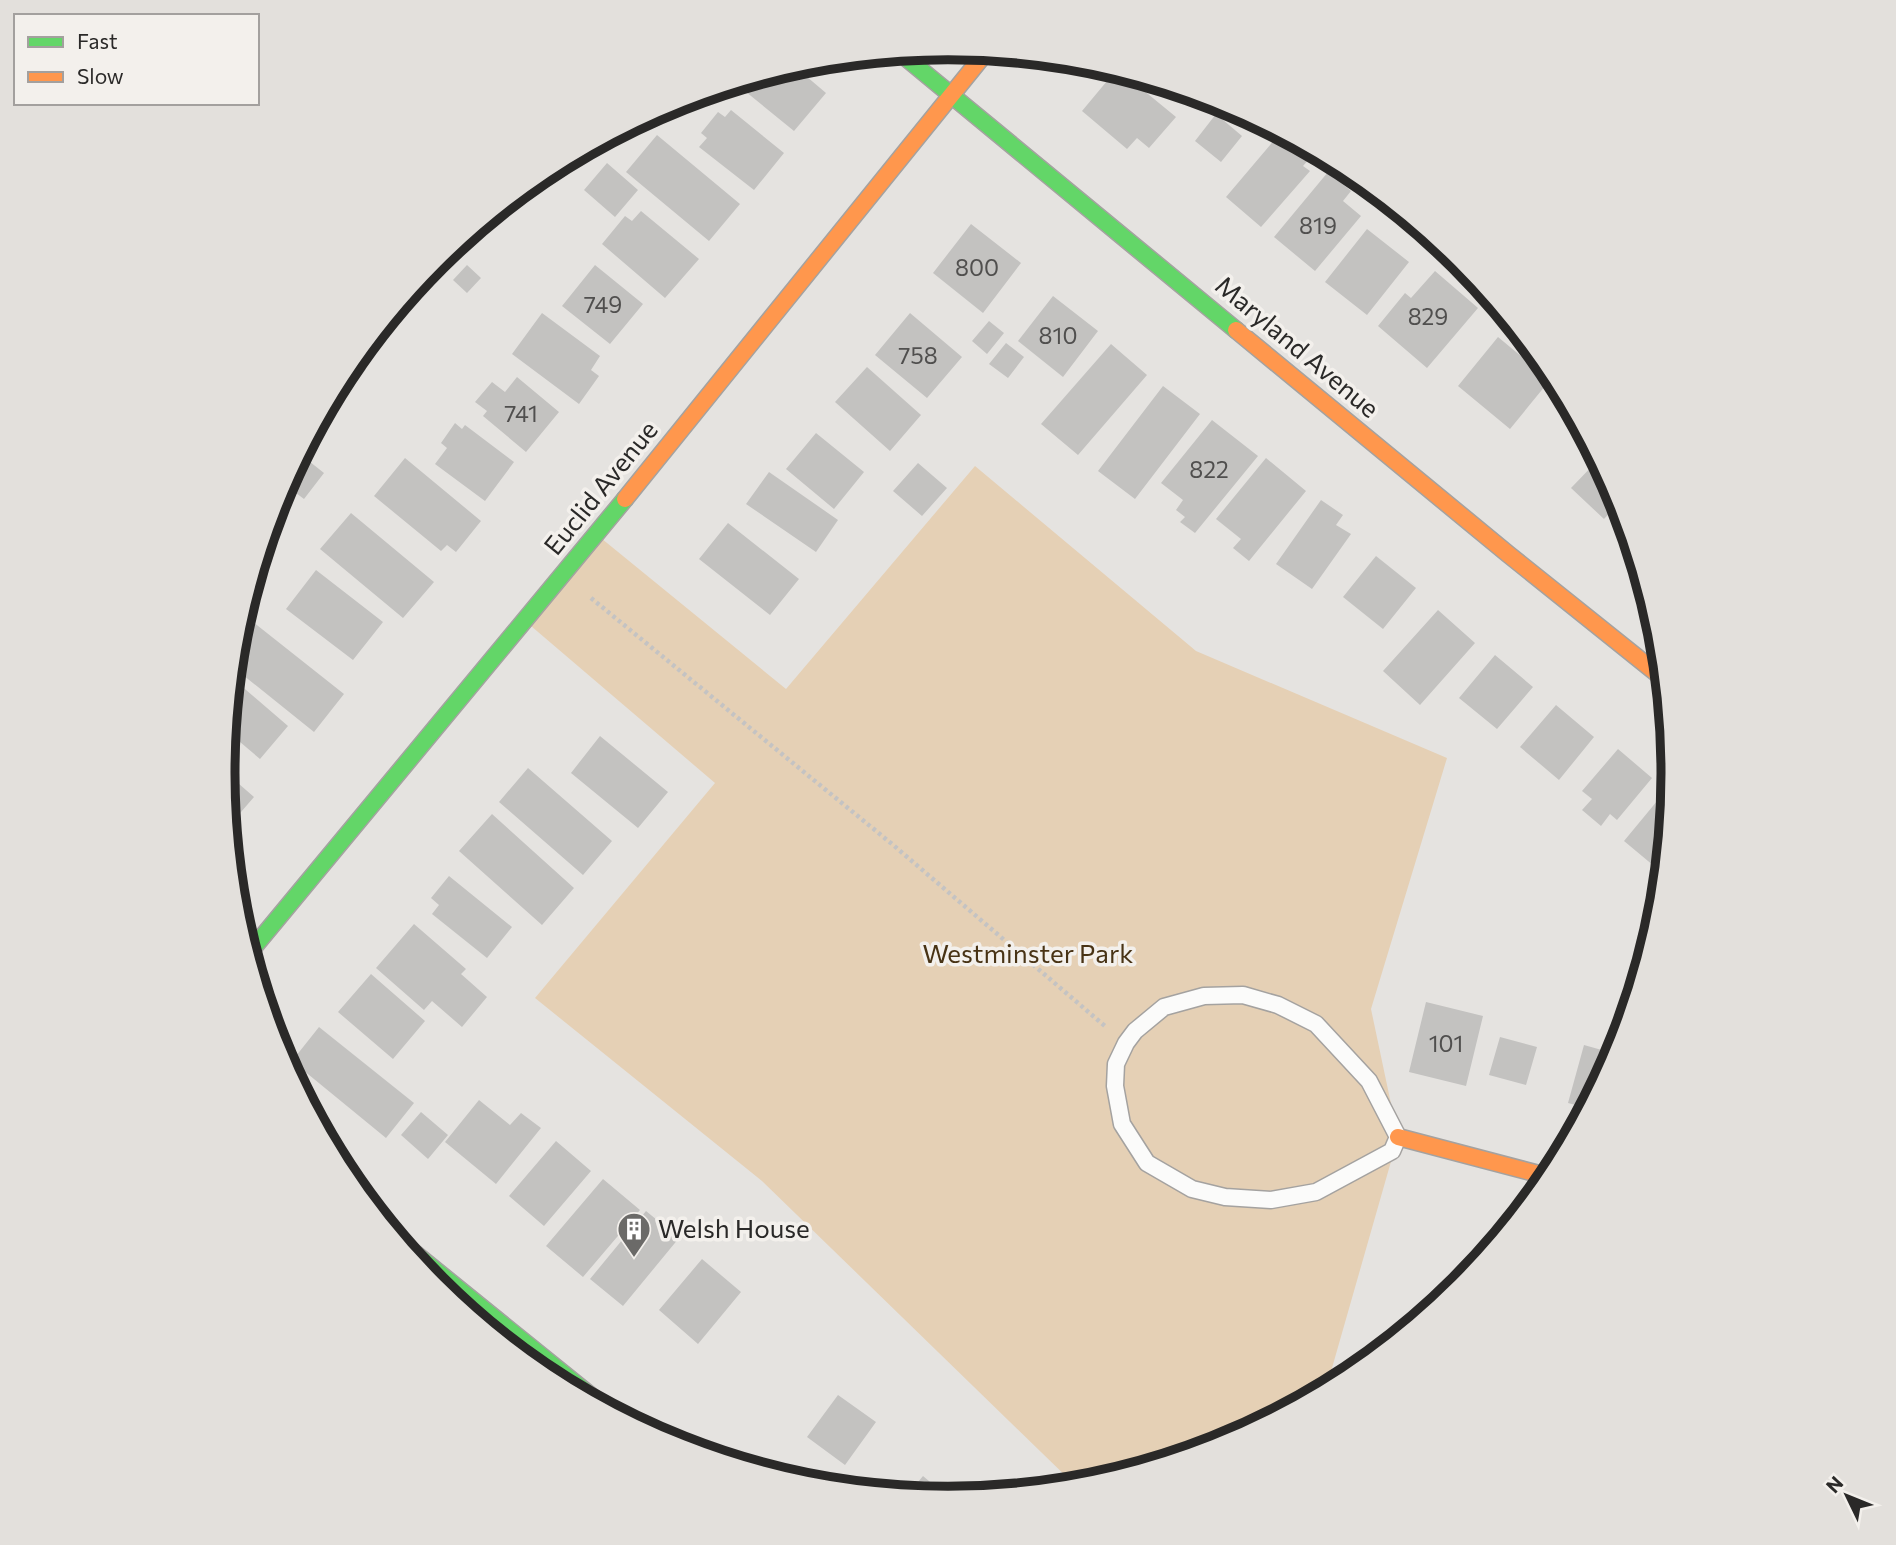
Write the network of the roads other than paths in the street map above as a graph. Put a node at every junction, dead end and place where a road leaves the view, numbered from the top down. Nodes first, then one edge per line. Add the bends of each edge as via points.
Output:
1 (910, 61) edge
2 (979, 61) edge
3 (951, 94) junction
4 (1654, 671) edge
5 (256, 944) edge
6 (1398, 1137) junction
7 (1538, 1174) edge
8 (444, 1277) edge
9 (555, 1367) edge

1 - 3 street, Maryland Avenue
2 - 3 street, Euclid Avenue
3 - 4 street, Maryland Avenue
3 - 5 street, Euclid Avenue
6 - 6 lane via 1392,1151 1316,1192 1271,1200 1203,1192 1147,1163 1122,1124 1116,1065 1135,1031 1164,1007 1204,996 1243,995 1278,1005 1316,1024 1369,1082
6 - 7 street
8 - 9 street

